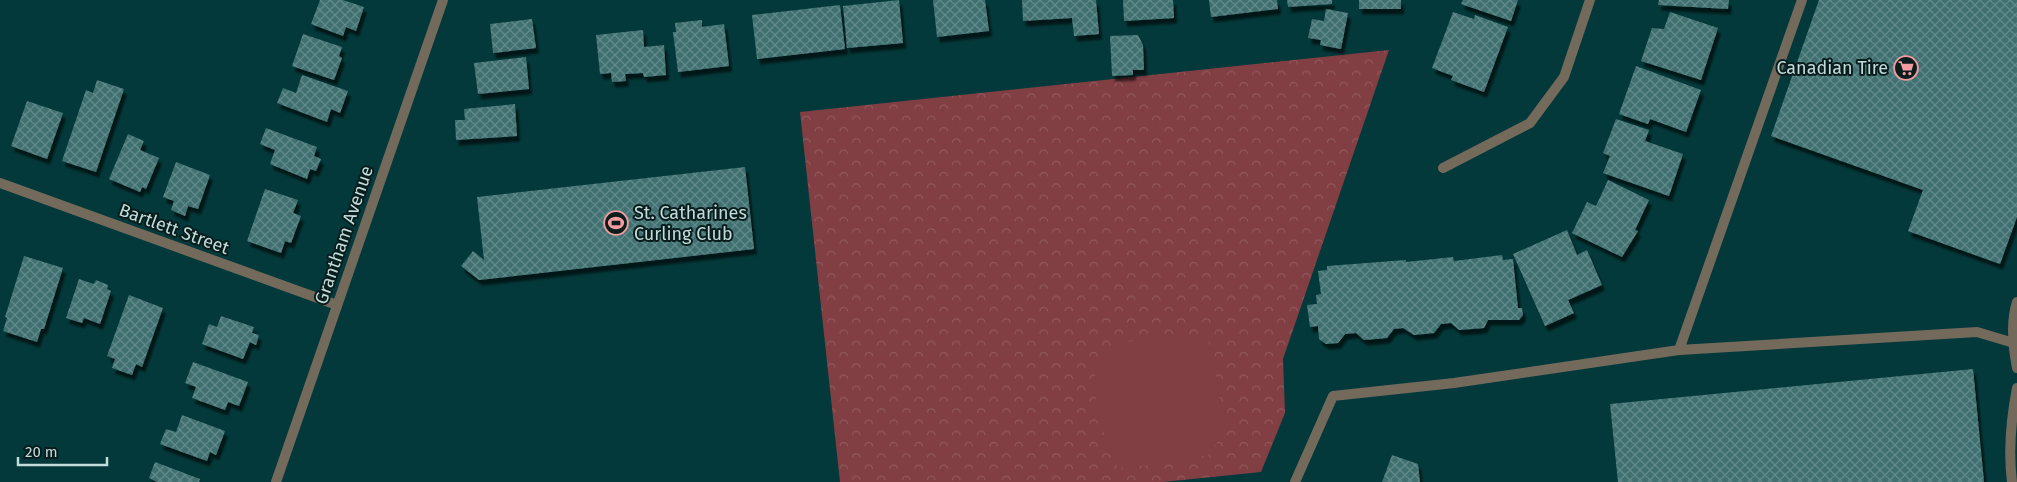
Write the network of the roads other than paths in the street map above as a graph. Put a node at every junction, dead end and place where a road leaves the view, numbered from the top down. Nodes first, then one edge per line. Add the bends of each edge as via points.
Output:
1 (443, 0) edge
2 (1590, 0) edge
3 (1802, 0) edge
4 (1444, 168) dead end
5 (0, 183) edge
6 (2017, 302) edge
7 (337, 305) junction
8 (2015, 343) edge
9 (1679, 350) junction
10 (2017, 368) edge
11 (2017, 388) edge
12 (276, 482) edge
13 (1295, 482) edge
14 (2012, 482) edge

1 - 7 street, Grantham Avenue
2 - 4 street via 1564,77 1530,123
3 - 9 street
5 - 7 street, Bartlett Street
6 - 8 street
7 - 12 street, Grantham Avenue
8 - 9 street via 1976,332
8 - 10 street
9 - 13 street via 1454,383 1332,396
11 - 14 street via 2011,420 2009,463

